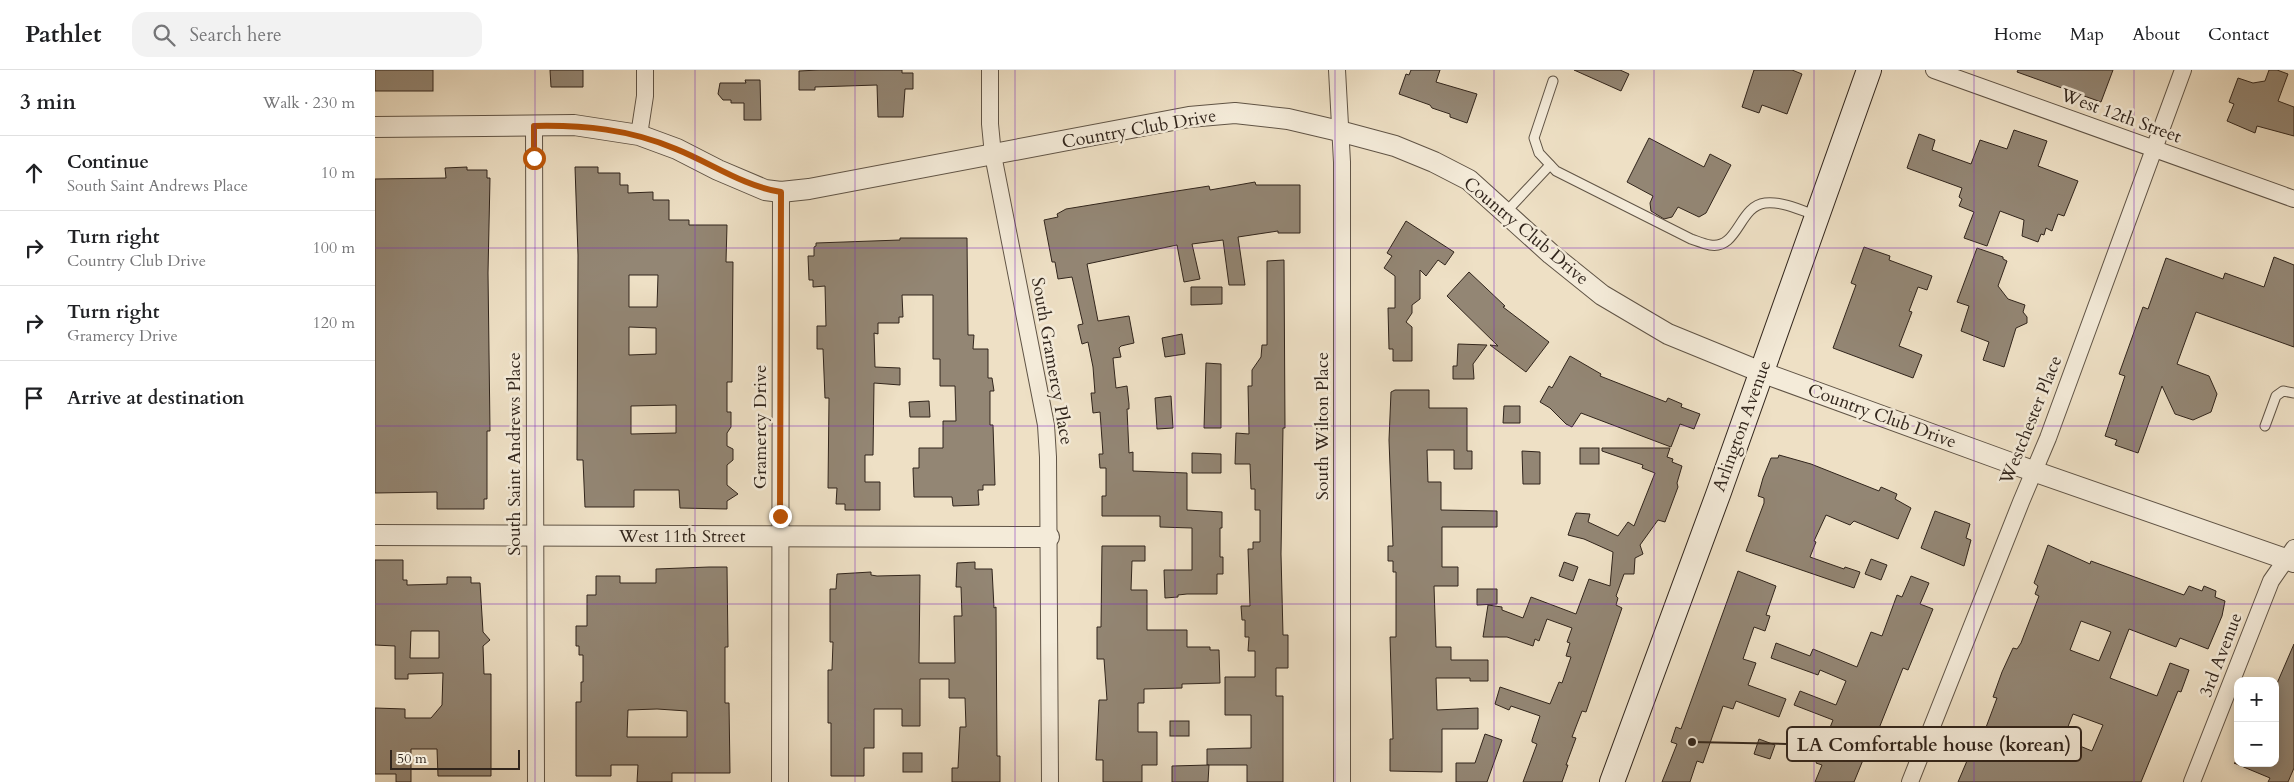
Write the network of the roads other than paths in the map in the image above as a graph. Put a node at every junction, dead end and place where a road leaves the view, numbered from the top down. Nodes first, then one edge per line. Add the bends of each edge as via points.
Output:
1 (645, 70) edge
2 (990, 70) edge
3 (1337, 70) edge
4 (1869, 70) edge
5 (1934, 70) edge
6 (2183, 70) edge
7 (1553, 81) dead end
8 (534, 126) junction
9 (375, 127) edge
10 (1339, 131) junction
11 (639, 135) junction
12 (2154, 149) junction
13 (993, 155) junction
14 (1550, 165) junction
15 (781, 192) junction
16 (2294, 199) edge
17 (1505, 213) junction
18 (1817, 216) junction
19 (1761, 372) junction
20 (2294, 393) edge
21 (2265, 426) dead end
22 (2035, 472) junction
23 (375, 535) edge
24 (534, 536) junction
25 (780, 536) junction
26 (1049, 537) junction
27 (2292, 556) edge
28 (536, 782) edge
29 (780, 782) edge
30 (1050, 782) edge
31 (1342, 782) edge
32 (1612, 782) edge
33 (1910, 782) edge
34 (2192, 782) edge

1 - 11 street
2 - 13 street, South Gramercy Place
3 - 10 street, South Wilton Place
4 - 18 main road, Arlington Avenue
5 - 12 street, West 12th Street
6 - 12 street, Westchester Place
7 - 14 lane via 1534,138 1539,153
8 - 9 street, Country Club Drive
8 - 11 street, Country Club Drive via 574,126
8 - 24 street, South Saint Andrews Place
10 - 13 street, Country Club Drive via 1288,119 1235,113 1189,116
10 - 17 street, Country Club Drive via 1395,146 1434,162 1469,180
10 - 31 street, South Wilton Place via 1342,162
11 - 15 street, Country Club Drive via 765,190
12 - 16 street, West 12th Street
12 - 22 street, Westchester Place
13 - 15 street, Country Club Drive
13 - 26 street, South Gramercy Place via 1046,425
14 - 17 lane
14 - 18 lane via 1556,171 1691,239 1711,246 1725,243 1747,211 1763,203 1780,204
15 - 25 street, Gramercy Drive
17 - 19 street, Country Club Drive via 1602,295 1668,334
18 - 19 main road, Arlington Avenue
19 - 22 street, Country Club Drive
19 - 32 main road, Arlington Avenue
20 - 21 lane via 2283,391 2276,396
22 - 27 street, Country Club Drive
22 - 33 street, Westchester Place
23 - 24 street, West 11th Street
24 - 25 street, West 11th Street
24 - 28 street, South Saint Andrews Place
25 - 26 street, West 11th Street
25 - 29 street, Gramercy Drive
26 - 30 street, South Gramercy Place
27 - 34 street, 3rd Avenue via 2271,581

